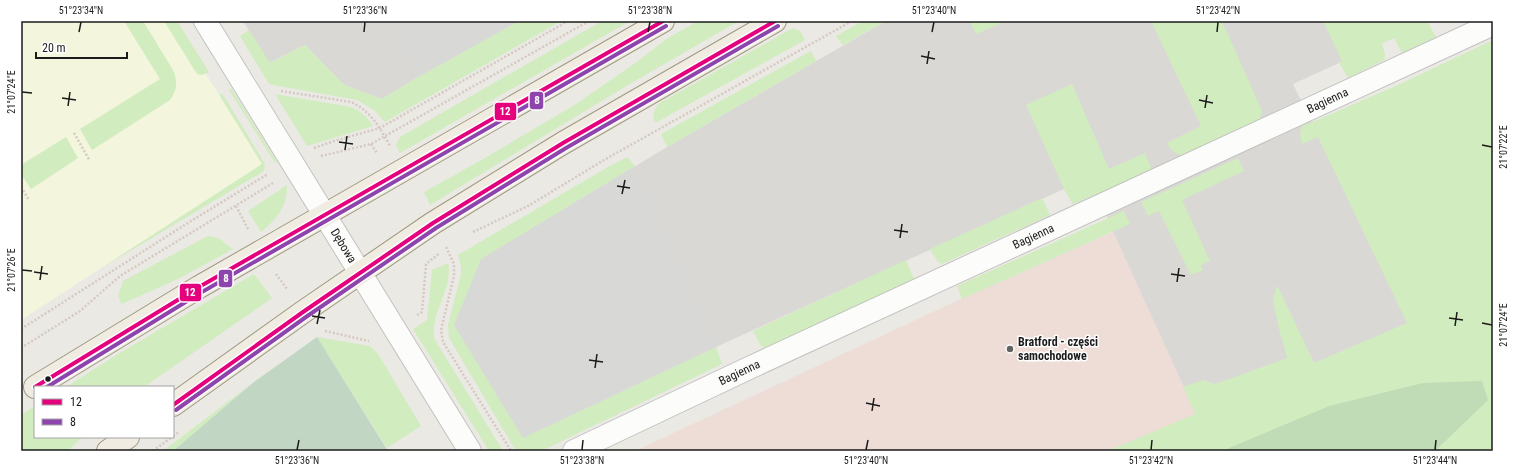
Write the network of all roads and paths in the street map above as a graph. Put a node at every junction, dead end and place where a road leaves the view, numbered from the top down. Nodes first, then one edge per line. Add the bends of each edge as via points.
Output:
1 (205, 21) edge
2 (589, 21) edge
3 (663, 21) edge
4 (775, 21) edge
5 (852, 21) edge
6 (1493, 24) edge
7 (277, 91) dead end
8 (74, 133) dead end
9 (385, 137) junction
10 (90, 161) dead end
11 (296, 168) junction
12 (403, 169) junction
13 (21, 187) edge
14 (29, 200) dead end
15 (323, 215) junction
16 (433, 223) junction
17 (473, 232) dead end
18 (453, 244) dead end
19 (447, 248) junction
20 (360, 273) junction
21 (324, 330) dead end
22 (396, 330) junction
23 (21, 348) edge
24 (37, 386) edge
25 (34, 388) edge
26 (21, 396) edge
27 (174, 404) edge
28 (179, 432) dead end
29 (174, 436) edge
30 (127, 438) edge
31 (171, 438) edge
32 (108, 451) edge
33 (154, 451) edge
34 (470, 451) edge
35 (511, 451) edge
36 (574, 451) edge

1 - 11 street, Dębowa
2 - 9 path
3 - 12 main road
4 - 16 main road via 564,143
5 - 17 path via 604,160 528,206
6 - 36 street, Bagienna
7 - 9 path via 351,102 368,112
8 - 10 path
9 - 11 path via 371,144 313,158
9 - 12 path
11 - 15 street, Dębowa
11 - 23 path via 120,276 80,311
12 - 15 main road
13 - 14 path
15 - 20 street, Dębowa
15 - 24 main road
16 - 19 path
16 - 20 main road
18 - 19 path
19 - 22 path via 426,264 422,312
19 - 35 path via 454,264 454,276 441,330 443,342
20 - 22 street, Dębowa
20 - 27 main road
21 - 22 path via 377,342
22 - 34 street, Dębowa
25 - 26 main road
28 - 29 path
30 - 32 main road
31 - 33 path

